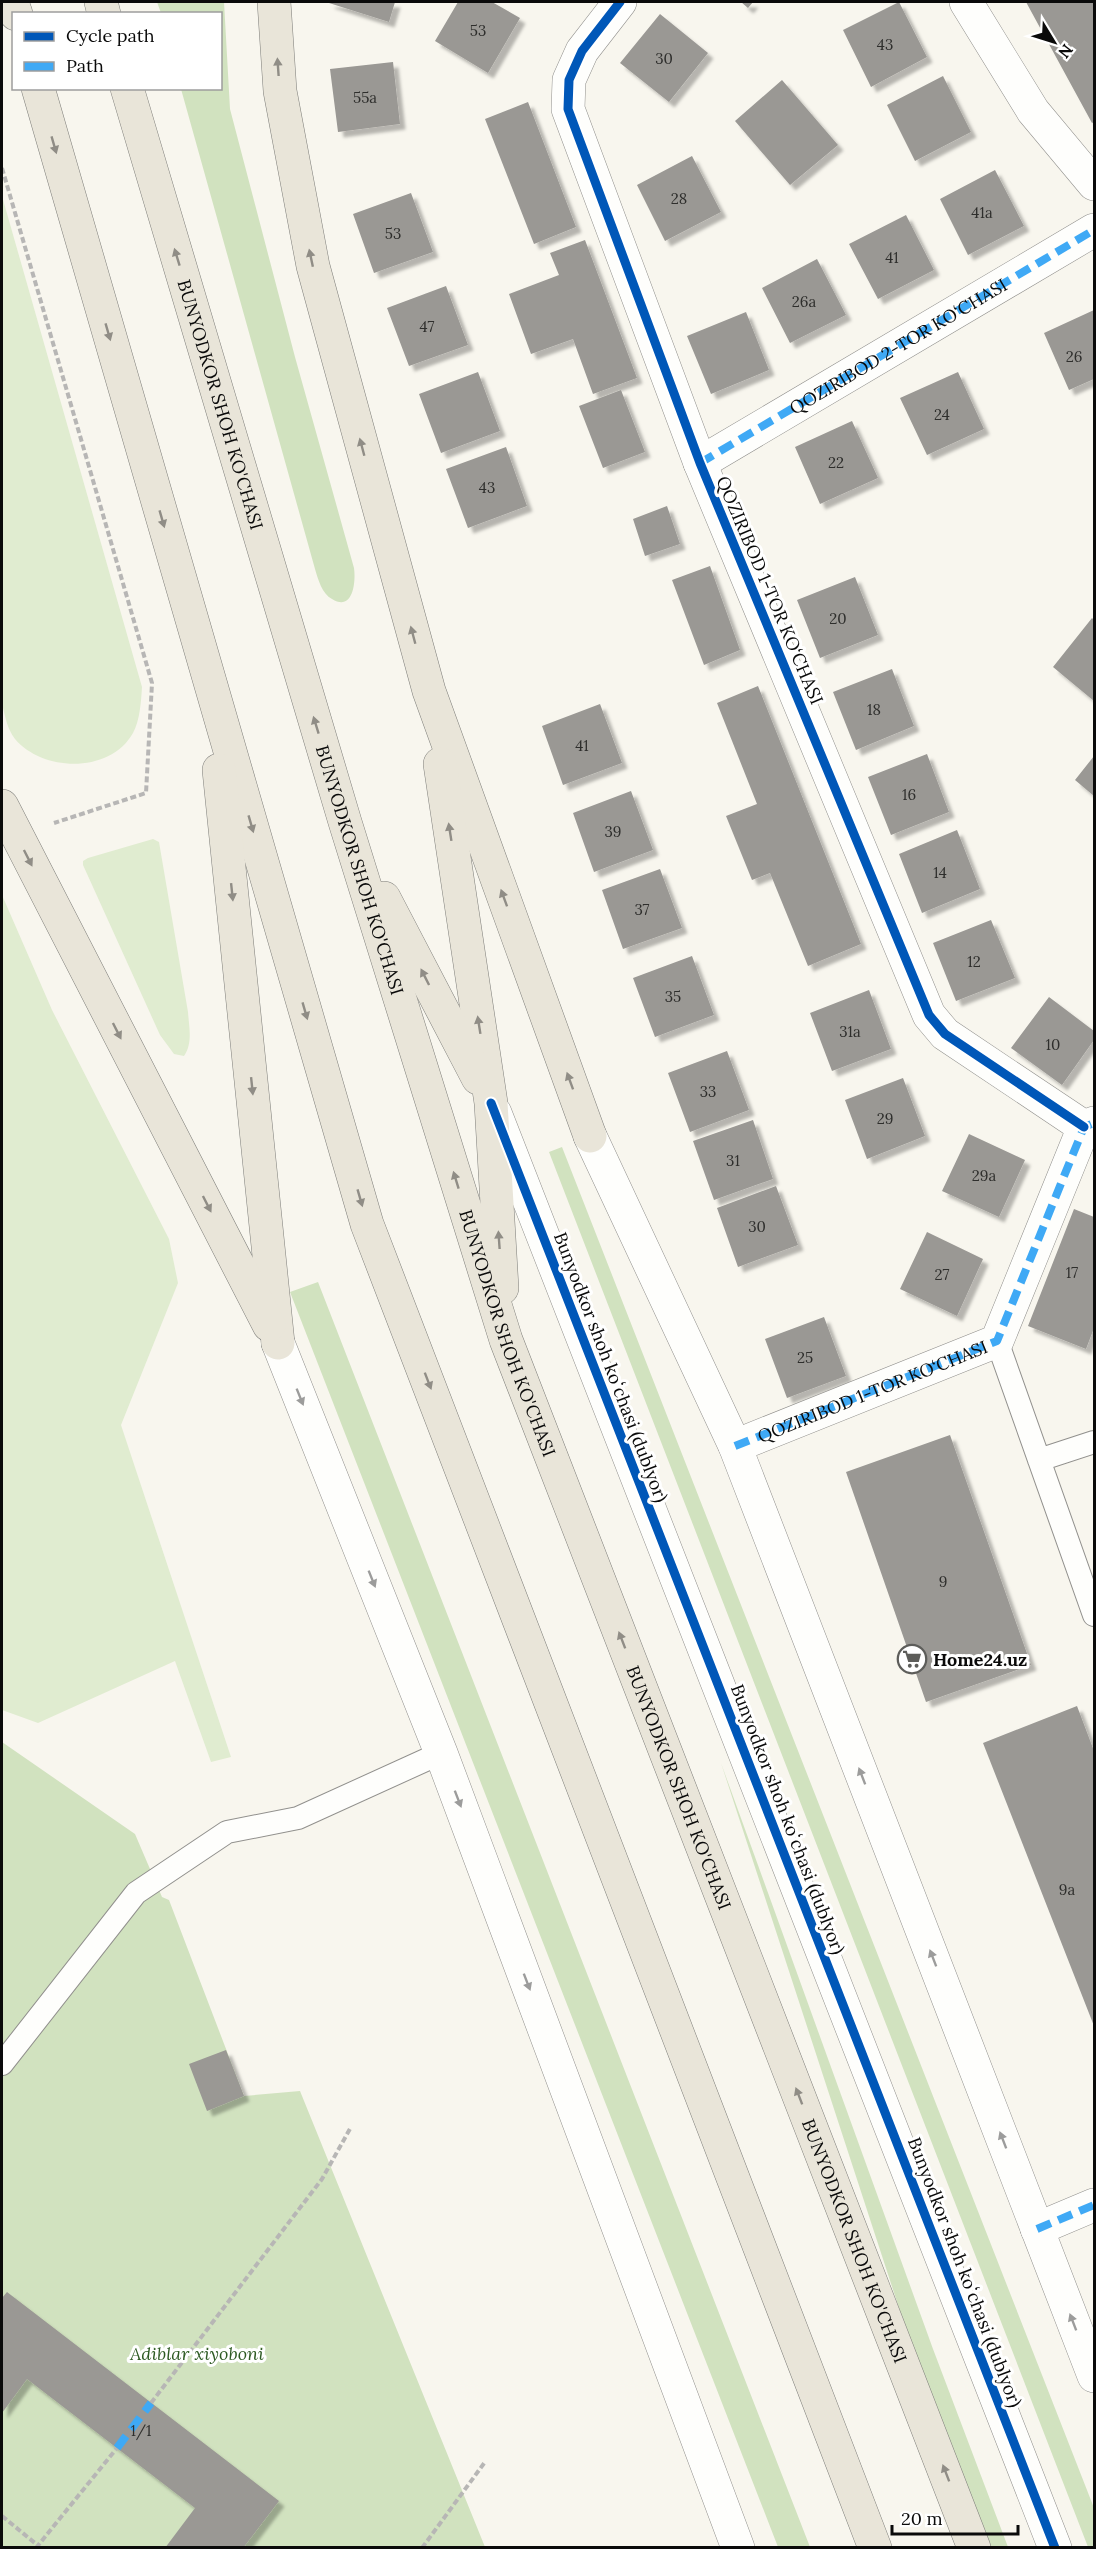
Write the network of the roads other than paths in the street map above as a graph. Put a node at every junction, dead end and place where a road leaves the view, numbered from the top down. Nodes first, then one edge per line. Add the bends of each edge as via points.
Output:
1 (274, 2) edge
2 (620, 2) edge
3 (966, 2) edge
4 (39, 90) edge
5 (128, 90) edge
6 (1095, 184) edge
7 (1095, 230) edge
8 (700, 463) junction
9 (211, 687) junction
10 (429, 691) junction
11 (2, 806) edge
12 (345, 822) junction
13 (491, 1103) junction
14 (1089, 1125) edge
15 (590, 1136) joint
16 (506, 1340) junction
17 (997, 1341) junction
18 (278, 1343) junction
19 (1095, 1442) edge
20 (735, 1446) junction
21 (1039, 1460) junction
22 (1095, 1616) edge
23 (441, 1753) junction
24 (2, 2064) edge
25 (1095, 2205) edge
26 (1037, 2229) junction
27 (1095, 2376) edge
28 (738, 2547) edge
29 (875, 2547) edge
30 (974, 2547) edge
31 (1054, 2547) edge

10 -> 1 main road via 313,266 280,91
2 - 8 street, QOZIRIBOD 1-TOR KO‘CHASI via 568,80 568,109
3 - 6 street via 1034,111
4 -> 9 main road
12 -> 5 main road, BUNYODKOR SHOH KO'CHASI
7 - 8 street, QOZIRIBOD 2-TOR KO‘CHASI
8 - 14 street, QOZIRIBOD 1-TOR KO‘CHASI via 929,1015 945,1034
9 -> 18 main road
9 -> 29 main road via 367,1224
13 -> 10 main road
15 -> 10 main road
11 -> 18 main road
13 -> 12 main road
16 -> 12 main road, BUNYODKOR SHOH KO'CHASI
16 -> 13 main road
13 - 31 street, Bunyodkor shoh koʻchasi (dublyor)
14 - 17 street, QOZIRIBOD 1-TOR KO‘CHASI
15 - 20 street
30 -> 16 main road, BUNYODKOR SHOH KO'CHASI
17 - 20 street, QOZIRIBOD 1-TOR KO‘CHASI
17 - 21 lane
18 -> 23 street
19 - 21 lane
26 -> 20 street
21 - 22 lane
23 - 24 lane via 298,1818 227,1832 136,1893
23 -> 28 street
25 - 26 street
27 -> 26 street

